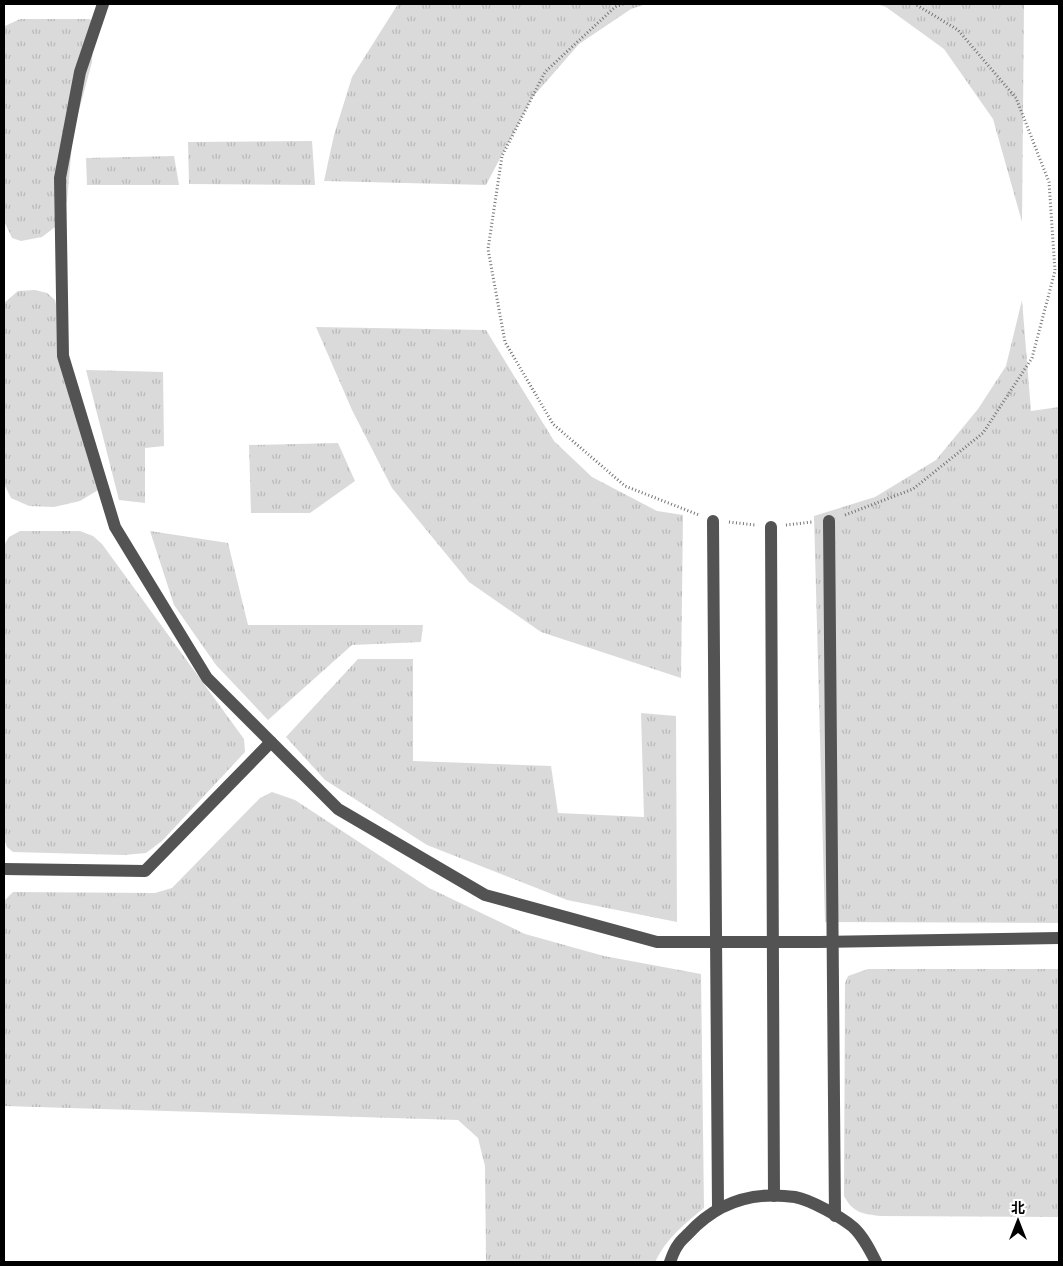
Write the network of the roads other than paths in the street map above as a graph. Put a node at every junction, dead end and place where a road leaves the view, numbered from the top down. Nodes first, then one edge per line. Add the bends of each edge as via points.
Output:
1 (103, 4) edge
2 (713, 520) road end
3 (829, 521) road end
4 (771, 526) road end
5 (271, 742) junction
6 (4, 869) edge
7 (1059, 938) edge
8 (774, 1196) junction
9 (718, 1208) junction
10 (835, 1216) junction
11 (670, 1262) edge
12 (876, 1262) edge

1 - 5 street via 80,72 60,178 63,356 115,526 207,678
2 - 9 street
3 - 10 street
4 - 8 street
5 - 6 street via 144,871
5 - 7 street via 338,809 484,895 657,942
8 - 9 street via 742,1199
8 - 10 street via 797,1198
9 - 11 street via 697,1224 678,1245
10 - 12 street via 853,1228

